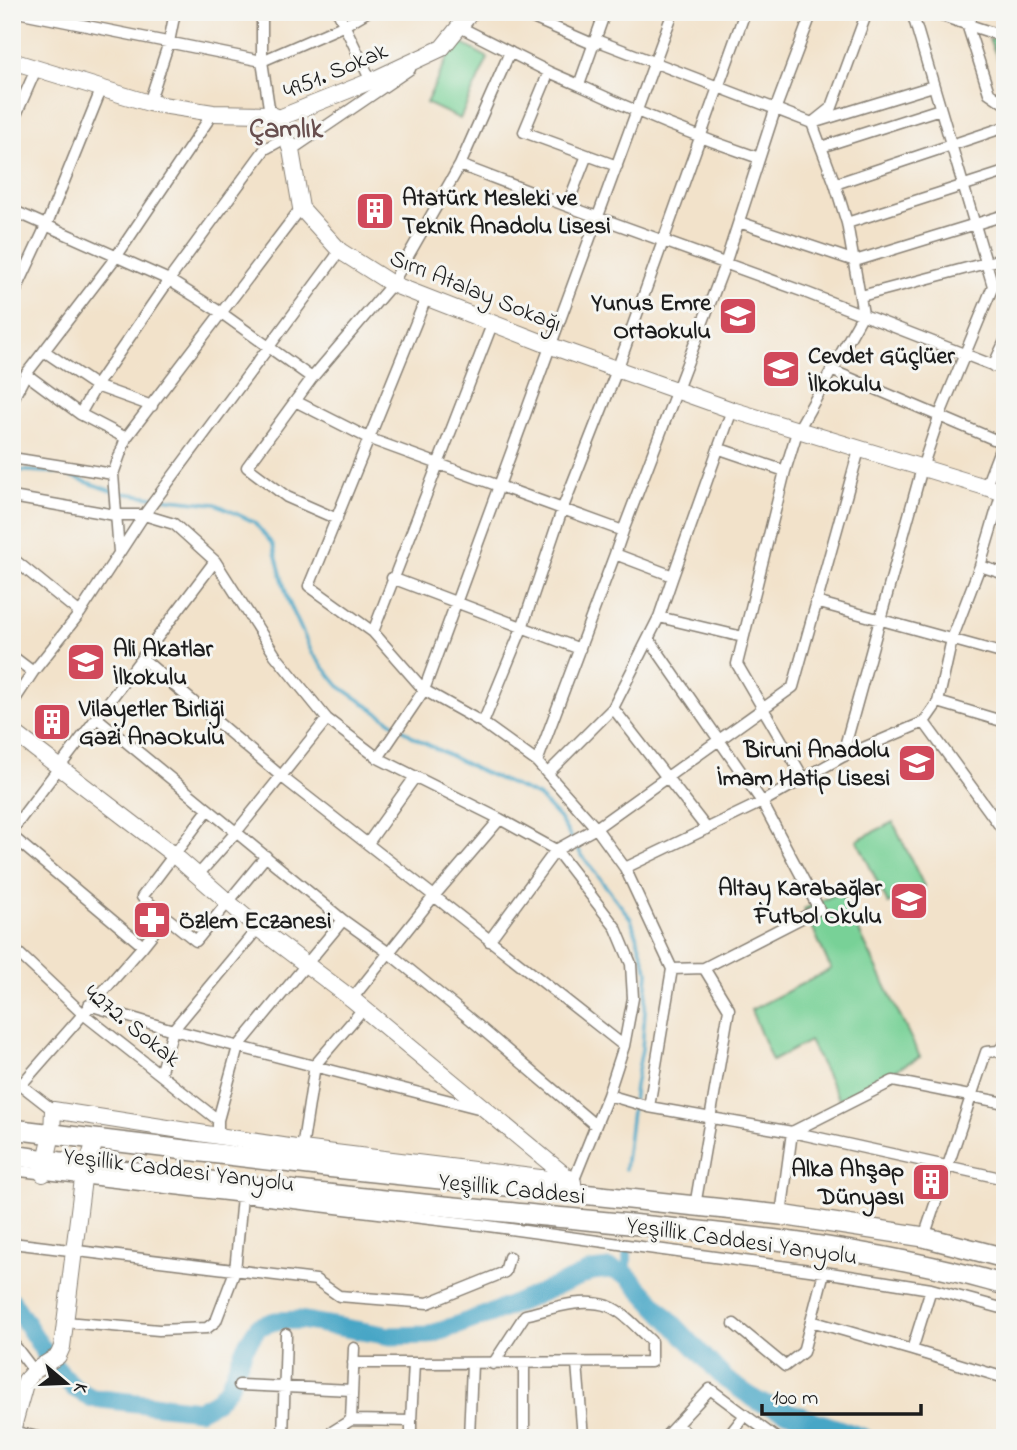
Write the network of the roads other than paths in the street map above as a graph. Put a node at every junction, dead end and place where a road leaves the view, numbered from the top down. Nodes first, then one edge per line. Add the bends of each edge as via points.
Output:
1 (18, 12) edge
2 (175, 12) edge
3 (244, 12) edge
4 (338, 12) edge
5 (367, 12) edge
6 (519, 12) edge
7 (606, 12) edge
8 (673, 12) edge
9 (745, 12) edge
10 (812, 12) edge
11 (867, 12) edge
12 (912, 12) edge
13 (930, 12) edge
14 (974, 12) edge
15 (265, 13) edge
16 (463, 17) edge
17 (967, 24) junction
18 (345, 25) junction
19 (1005, 37) edge
20 (169, 41) junction
21 (595, 42) junction
22 (442, 48) junction
23 (510, 52) junction
24 (12, 61) edge
25 (262, 61) junction
26 (654, 62) junction
27 (37, 67) junction
28 (550, 72) junction
29 (371, 81) junction
30 (579, 85) junction
31 (716, 86) junction
32 (933, 86) junction
33 (101, 90) junction
34 (149, 103) junction
35 (1005, 104) edge
36 (775, 110) junction
37 (940, 110) junction
38 (635, 112) junction
39 (213, 113) junction
40 (275, 116) junction
41 (812, 123) junction
42 (12, 124) edge
43 (1005, 127) edge
44 (702, 138) junction
45 (289, 143) junction
46 (949, 145) junction
47 (821, 147) junction
48 (587, 155) junction
49 (759, 158) junction
50 (460, 164) junction
51 (617, 166) junction
52 (1005, 172) edge
53 (835, 184) junction
54 (964, 186) junction
55 (567, 206) junction
56 (301, 208) junction
57 (12, 210) edge
58 (1005, 215) edge
59 (598, 217) junction
60 (739, 222) junction
61 (846, 223) junction
62 (974, 225) junction
63 (46, 226) junction
64 (663, 242) junction
65 (340, 251) junction
66 (116, 257) junction
67 (1005, 258) edge
68 (855, 261) junction
69 (724, 264) junction
70 (987, 264) junction
71 (169, 280) junction
72 (392, 284) junction
73 (861, 296) junction
74 (426, 298) junction
75 (12, 299) edge
76 (220, 313) junction
77 (863, 314) junction
78 (493, 322) junction
79 (1005, 341) edge
80 (551, 346) junction
81 (268, 347) junction
82 (44, 351) junction
83 (964, 355) junction
84 (993, 366) junction
85 (617, 370) junction
86 (831, 370) junction
87 (1005, 370) edge
88 (26, 374) junction
89 (312, 378) junction
90 (96, 386) junction
91 (676, 390) junction
92 (12, 401) edge
93 (297, 401) junction
94 (152, 406) junction
95 (732, 410) junction
96 (80, 414) junction
97 (939, 417) junction
98 (797, 432) junction
99 (126, 438) junction
100 (370, 439) junction
101 (1004, 442) edge
102 (720, 449) junction
103 (859, 450) junction
104 (12, 458) edge
105 (437, 464) junction
106 (922, 468) junction
107 (785, 471) junction
108 (113, 474) junction
109 (986, 486) junction
110 (500, 487) junction
111 (1004, 493) edge
112 (12, 497) edge
113 (562, 510) junction
114 (115, 515) junction
115 (144, 515) junction
116 (337, 519) junction
117 (623, 531) junction
118 (119, 552) junction
119 (615, 554) junction
120 (12, 558) edge
121 (215, 561) junction
122 (980, 566) junction
123 (1005, 574) edge
124 (673, 576) junction
125 (392, 578) junction
126 (458, 602) junction
127 (816, 602) junction
128 (80, 612) junction
129 (659, 617) junction
130 (879, 619) junction
131 (522, 628) junction
132 (373, 632) junction
133 (743, 637) junction
134 (649, 639) junction
135 (952, 639) junction
136 (580, 649) junction
137 (1005, 654) edge
138 (12, 656) edge
139 (144, 659) junction
140 (33, 672) junction
141 (424, 690) junction
142 (938, 702) junction
143 (12, 704) edge
144 (613, 708) junction
145 (764, 708) junction
146 (97, 719) junction
147 (327, 719) junction
148 (924, 722) junction
149 (1005, 722) edge
150 (483, 723) junction
151 (12, 731) edge
152 (719, 740) junction
153 (842, 757) junction
154 (378, 758) junction
155 (537, 762) junction
156 (60, 769) junction
157 (548, 773) junction
158 (282, 777) junction
159 (415, 777) junction
160 (668, 777) junction
161 (804, 779) junction
162 (762, 802) junction
163 (208, 810) junction
164 (500, 819) junction
165 (596, 828) junction
166 (707, 829) junction
167 (12, 830) edge
168 (237, 831) junction
169 (1005, 833) edge
170 (12, 836) edge
171 (368, 843) junction
172 (556, 850) junction
173 (174, 855) junction
174 (266, 856) junction
175 (625, 868) junction
176 (198, 875) junction
177 (434, 896) junction
178 (229, 902) junction
179 (166, 917) junction
180 (343, 920) junction
181 (258, 928) junction
182 (489, 941) junction
183 (143, 946) junction
184 (12, 947) edge
185 (389, 953) junction
186 (306, 964) junction
187 (704, 968) junction
188 (672, 970) junction
189 (358, 1004) junction
190 (86, 1009) junction
191 (173, 1030) junction
192 (1005, 1044) edge
193 (624, 1046) junction
194 (238, 1047) junction
195 (315, 1065) junction
196 (160, 1074) junction
197 (12, 1077) edge
198 (21, 1085) junction
199 (608, 1095) junction
200 (972, 1096) junction
201 (1005, 1103) edge
202 (649, 1107) junction
203 (53, 1110) junction
204 (488, 1111) junction
205 (712, 1118) junction
206 (595, 1125) junction
207 (218, 1128) junction
208 (12, 1129) edge
209 (792, 1132) junction
210 (52, 1134) junction
211 (95, 1141) junction
212 (302, 1149) junction
213 (12, 1155) edge
214 (948, 1166) junction
215 (44, 1167) junction
216 (12, 1170) edge
217 (84, 1172) junction
218 (1005, 1179) edge
219 (573, 1188) junction
220 (242, 1197) junction
221 (695, 1206) junction
222 (781, 1215) junction
223 (924, 1237) junction
224 (12, 1243) edge
225 (74, 1251) junction
226 (509, 1257) dead end
227 (1005, 1258) edge
228 (235, 1271) junction
229 (824, 1272) junction
230 (1005, 1285) edge
231 (931, 1289) junction
232 (1005, 1308) edge
233 (811, 1321) junction
234 (65, 1322) junction
235 (734, 1324) dead end
236 (286, 1334) dead end
237 (12, 1342) edge
238 (354, 1348) dead end
239 (912, 1350) junction
240 (353, 1363) junction
241 (414, 1363) junction
242 (577, 1363) junction
243 (472, 1364) junction
244 (493, 1364) junction
245 (524, 1364) junction
246 (36, 1370) junction
247 (1005, 1378) edge
248 (18, 1385) edge
249 (239, 1385) dead end
250 (286, 1386) junction
251 (352, 1390) junction
252 (745, 1415) junction
253 (351, 1420) junction
254 (411, 1421) junction
255 (677, 1424) junction
256 (12, 1431) edge
257 (42, 1438) edge
258 (283, 1438) edge
259 (322, 1438) edge
260 (411, 1438) edge
261 (469, 1438) edge
262 (524, 1438) edge
263 (583, 1438) edge
264 (664, 1438) edge
265 (691, 1438) edge
266 (727, 1438) edge
267 (776, 1438) edge

1 - 20 street
2 - 20 street
3 - 15 street
4 - 18 street
5 - 18 street
6 - 21 street
7 - 21 street
8 - 26 street
9 - 31 street
10 - 36 street
11 - 41 street via 832,107
12 - 32 street
13 - 17 street
14 - 17 street
15 - 25 street
16 - 22 street, 4951. Sokak
16 - 23 street
17 - 19 street
17 - 35 street via 989,93
18 - 25 street
18 - 29 street
20 - 25 street
20 - 34 street
21 - 26 street
21 - 30 street
22 - 29 street, 4951. Sokak
22 - 45 street
23 - 28 street
23 - 50 street
24 - 27 street
25 - 40 street
26 - 31 street
26 - 38 street
27 - 33 street
27 - 42 street
28 - 30 street
28 - 48 street via 524,132
29 - 40 street, 4951. Sokak
30 - 38 street
31 - 36 street
31 - 44 street
32 - 37 street
32 - 41 street
33 - 34 street
33 - 63 street
34 - 39 street
36 - 41 street
36 - 49 street
37 - 46 street
37 - 47 street
38 - 44 street
38 - 51 street
39 - 40 street
39 - 66 street
40 - 45 street
41 - 47 street
43 - 46 street
44 - 49 street
44 - 64 street
45 - 56 street
45 - 71 street via 264,149
46 - 53 street
46 - 54 street
47 - 53 street
48 - 51 street
48 - 55 street
49 - 60 street
50 - 55 street
50 - 72 street
51 - 59 street
52 - 54 street
53 - 61 street
54 - 61 street
54 - 62 street
55 - 59 street
56 - 65 street, Sırrı Atalay Sokağı
56 - 76 street
57 - 63 street
58 - 62 street
59 - 64 street
59 - 80 street
60 - 68 street
60 - 69 street
61 - 68 street
62 - 68 street
62 - 70 street
63 - 66 street
63 - 75 street
64 - 69 street
64 - 85 street
65 - 72 street, Sırrı Atalay Sokağı
65 - 81 street
66 - 71 street
66 - 82 street
67 - 70 street
68 - 73 street
69 - 77 street
69 - 91 street
70 - 73 street
70 - 83 street via 993,286
71 - 76 street
71 - 90 street
72 - 74 street, Sırrı Atalay Sokağı
72 - 89 street
73 - 77 street
74 - 78 street, Sırrı Atalay Sokağı
74 - 100 street
76 - 81 street
76 - 94 street
77 - 83 street
77 - 86 street
78 - 80 street, Sırrı Atalay Sokağı
78 - 105 street
79 - 84 street
80 - 85 street, Sırrı Atalay Sokağı
80 - 110 street
81 - 89 street
81 - 115 street
82 - 88 street
82 - 90 street
83 - 84 street
83 - 97 street
84 - 87 street
85 - 91 street, Sırrı Atalay Sokağı
85 - 113 street
86 - 97 street
86 - 98 street
88 - 92 street
88 - 96 street
89 - 93 street
90 - 94 street
90 - 96 street
91 - 95 street, Sırrı Atalay Sokağı
91 - 117 street
93 - 100 street
93 - 116 street via 247,467 286,497
94 - 99 street
95 - 98 street, Sırrı Atalay Sokağı
95 - 102 street
96 - 99 street
97 - 101 street
97 - 106 street
98 - 103 street, Sırrı Atalay Sokağı
98 - 107 street
99 - 108 street
100 - 105 street
100 - 116 street
101 - 109 street
102 - 107 street
102 - 124 street
103 - 106 street, Sırrı Atalay Sokağı
103 - 127 street
104 - 108 street
105 - 110 street
105 - 125 street
106 - 109 street, Sırrı Atalay Sokağı
106 - 130 street
107 - 133 street
108 - 114 street
109 - 111 street, Sırrı Atalay Sokağı
110 - 113 street
110 - 126 street
111 - 122 street
112 - 114 street
113 - 117 street
113 - 131 street
114 - 115 street
114 - 118 street
115 - 118 street
115 - 121 street via 174,524
116 - 132 street via 309,586
117 - 119 street
118 - 128 street
119 - 124 street
119 - 136 street
120 - 128 street
121 - 139 street
121 - 147 street via 275,655
122 - 123 street
122 - 135 street
124 - 129 street
125 - 126 street
125 - 132 street
126 - 131 street
126 - 141 street
127 - 130 street
127 - 145 street via 793,687
128 - 140 street
129 - 133 street
129 - 134 street
130 - 135 street
130 - 153 street
131 - 136 street
131 - 150 street
132 - 141 street
133 - 145 street via 737,664
134 - 144 street
134 - 152 street
135 - 137 street
135 - 142 street
136 - 155 street
138 - 140 street
139 - 146 street
139 - 158 street
140 - 143 street
141 - 150 street
141 - 154 street
142 - 148 street
142 - 149 street
144 - 157 street
144 - 160 street
145 - 152 street
145 - 161 street
146 - 156 street
146 - 163 street
147 - 154 street
147 - 158 street
148 - 153 street
148 - 169 street
150 - 155 street
151 - 156 street
152 - 160 street
152 - 162 street
153 - 161 street
154 - 159 street
155 - 157 street
156 - 167 street
156 - 173 street
157 - 165 street
158 - 168 street
158 - 171 street
159 - 164 street
159 - 171 street
160 - 165 street
160 - 166 street
161 - 162 street
162 - 166 street
162 - 187 street via 819,909
163 - 168 street
163 - 173 street
164 - 172 street
164 - 177 street
165 - 172 street
165 - 175 street
166 - 175 street
168 - 174 street
168 - 176 street
170 - 183 street
171 - 177 street
172 - 182 street
172 - 193 street via 616,928 631,964 633,998
173 - 176 street
173 - 179 street via 142,897
174 - 178 street
174 - 180 street
175 - 188 street
176 - 178 street
177 - 182 street
177 - 185 street
178 - 179 street via 196,941
178 - 181 street
179 - 183 street
180 - 185 street
180 - 186 street
181 - 186 street
181 - 191 street
182 - 193 street
183 - 190 street
184 - 190 street, 4272. Sokak
185 - 189 street
185 - 206 street
186 - 189 street
186 - 194 street
187 - 188 street
187 - 205 street via 729,1009
188 - 202 street
189 - 195 street
189 - 204 street
190 - 191 street
190 - 196 street, 4272. Sokak
190 - 198 street
191 - 194 street
191 - 196 street
192 - 200 street via 998,1051 986,1052
193 - 199 street
194 - 195 street
194 - 207 street
195 - 204 street
195 - 212 street
196 - 207 street, 4272. Sokak
197 - 198 street
198 - 203 street
199 - 202 street
199 - 206 street
200 - 201 street
200 - 209 street via 894,1081
200 - 214 street
202 - 205 street
203 - 207 street
203 - 210 street
204 - 219 street
205 - 209 street
205 - 221 street
206 - 219 street
207 - 212 street
208 - 210 highway, Yeşillik Caddesi
209 - 214 street
209 - 222 street
210 - 211 highway, Yeşillik Caddesi
210 - 215 street
211 - 217 street
211 - 219 highway, Yeşillik Caddesi
212 - 219 street
213 - 215 highway, Yeşillik Caddesi
214 - 218 street
214 - 223 street
215 - 216 street, Yeşillik Caddesi Yanyolu
215 - 217 highway, Yeşillik Caddesi
217 - 220 street, Yeşillik Caddesi Yanyolu
217 - 225 street
217 - 230 highway, Yeşillik Caddesi via 774,1238 947,1269
219 - 221 highway, Yeşillik Caddesi
220 - 228 street
220 - 229 street, Yeşillik Caddesi Yanyolu
221 - 222 highway, Yeşillik Caddesi
222 - 223 highway, Yeşillik Caddesi
223 - 227 highway, Yeşillik Caddesi
224 - 225 street
225 - 228 street
225 - 234 street
226 - 228 street via 505,1272 428,1303 339,1296 316,1280
228 - 234 street via 216,1321 207,1328 159,1330
229 - 231 street, Yeşillik Caddesi Yanyolu
229 - 233 street
231 - 232 street, Yeşillik Caddesi Yanyolu
231 - 239 street
233 - 235 street via 803,1352 785,1366
233 - 239 street
234 - 246 street via 58,1356
236 - 250 street
237 - 246 street
238 - 240 street
239 - 247 street
240 - 241 street
240 - 251 street
241 - 243 street
241 - 254 street
242 - 244 street via 651,1362 651,1341 607,1306 575,1303 525,1315
242 - 245 street
242 - 263 street
243 - 244 street
243 - 261 street
244 - 245 street
245 - 262 street
246 - 248 street
248 - 256 street
249 - 250 street
250 - 251 street
250 - 258 street
251 - 253 street
252 - 255 street via 710,1389
252 - 266 street
252 - 267 street
253 - 254 street
253 - 259 street
254 - 260 street
255 - 264 street
255 - 265 street
256 - 257 street

